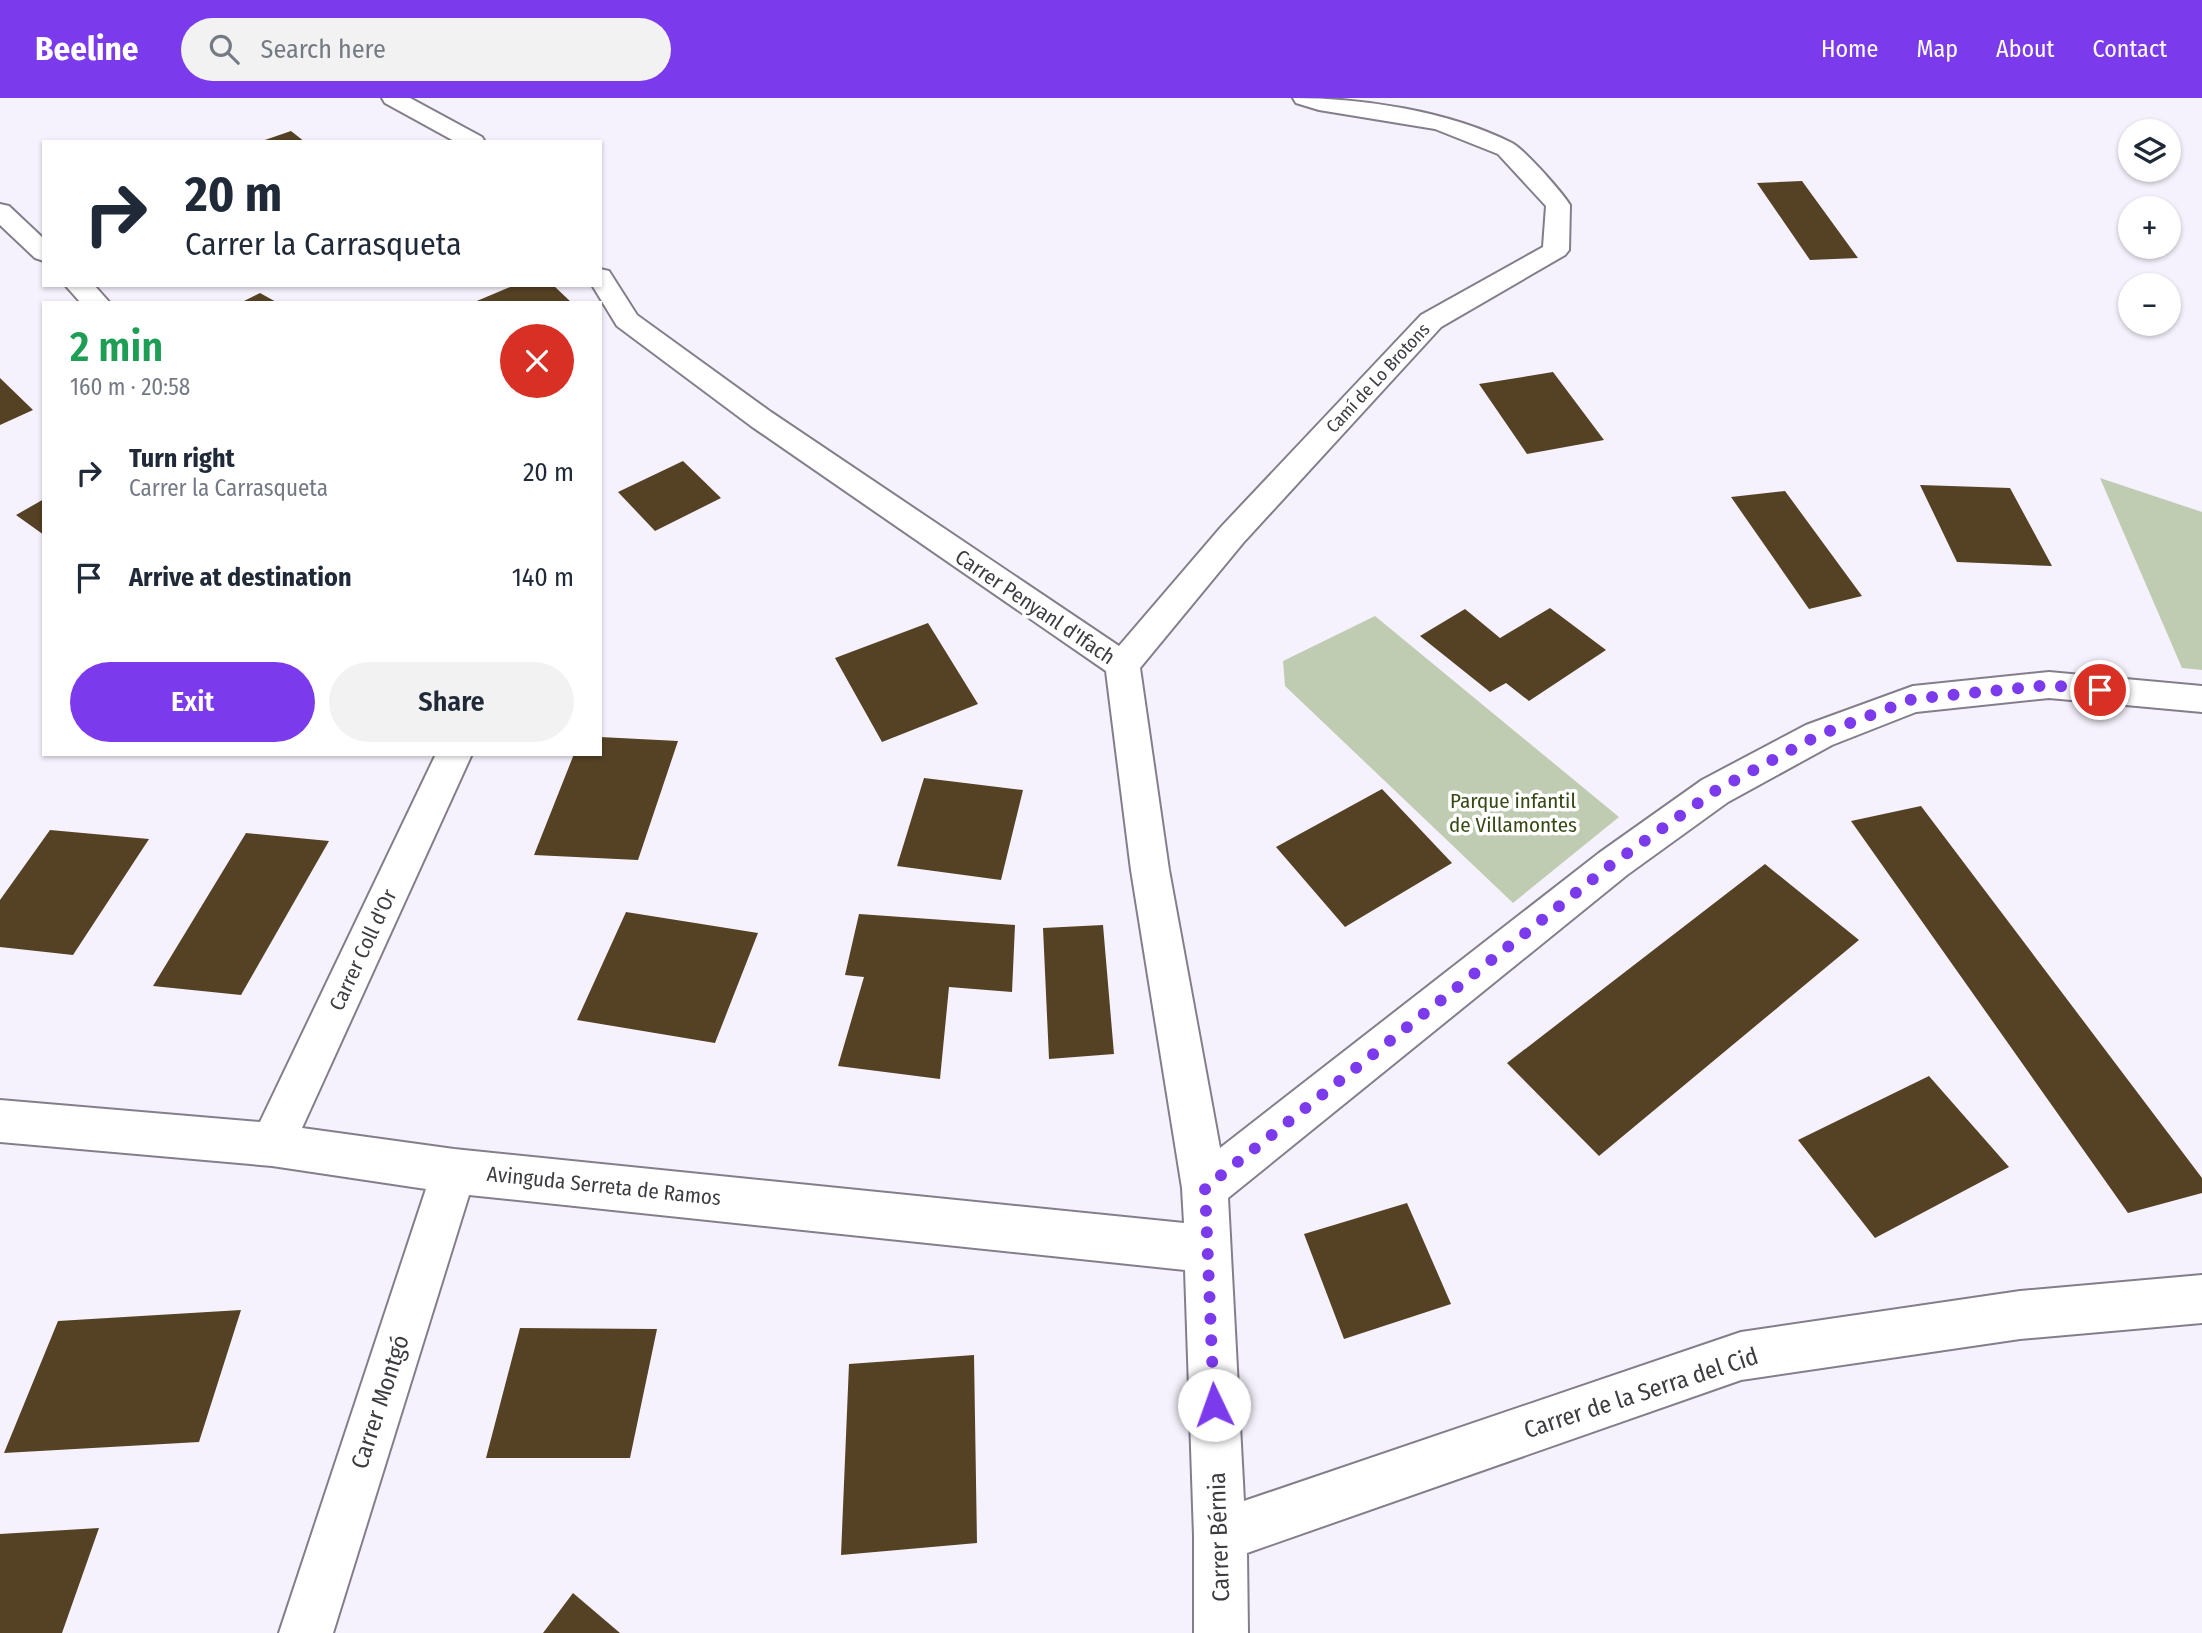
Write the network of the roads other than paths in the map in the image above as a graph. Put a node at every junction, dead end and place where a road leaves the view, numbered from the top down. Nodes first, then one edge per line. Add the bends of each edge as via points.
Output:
1 (393, 98) edge
2 (1304, 98) edge
3 (470, 140) edge
4 (0, 211) edge
5 (42, 251) edge
6 (602, 280) edge
7 (80, 287) edge
8 (95, 301) edge
9 (1122, 665) junction
10 (2202, 699) edge
11 (453, 756) edge
12 (0, 1121) edge
13 (272, 1145) junction
14 (454, 1171) junction
15 (1205, 1188) junction
16 (1208, 1249) junction
17 (2202, 1299) edge
18 (1220, 1536) junction
19 (306, 1633) edge
20 (1222, 1633) edge

1 - 3 street
2 - 9 street, Camí de Lo Brotons via 1440,123 1506,149 1558,205 1556,250 1431,321 1232,535
4 - 5 street
6 - 9 street, Carrer Penyanl d'Ifach via 627,320 840,474
7 - 8 street
9 - 15 street, Carrer Penyanl d'Ifach via 1150,870
10 - 15 street via 2049,685 1913,699 1819,735 1715,791 1612,864
11 - 13 street, Carrer Coll d'Or
12 - 13 street, Avinguda Serreta de Ramos
13 - 14 street, Avinguda Serreta de Ramos
14 - 16 street, Avinguda Serreta de Ramos
14 - 19 street, Carrer Montgó
15 - 16 street, Carrer Bérnia
16 - 18 street, Carrer Bérnia
17 - 18 street, Carrer de la Serra del Cid via 2020,1315 1741,1356
18 - 20 street, Carrer Bérnia

